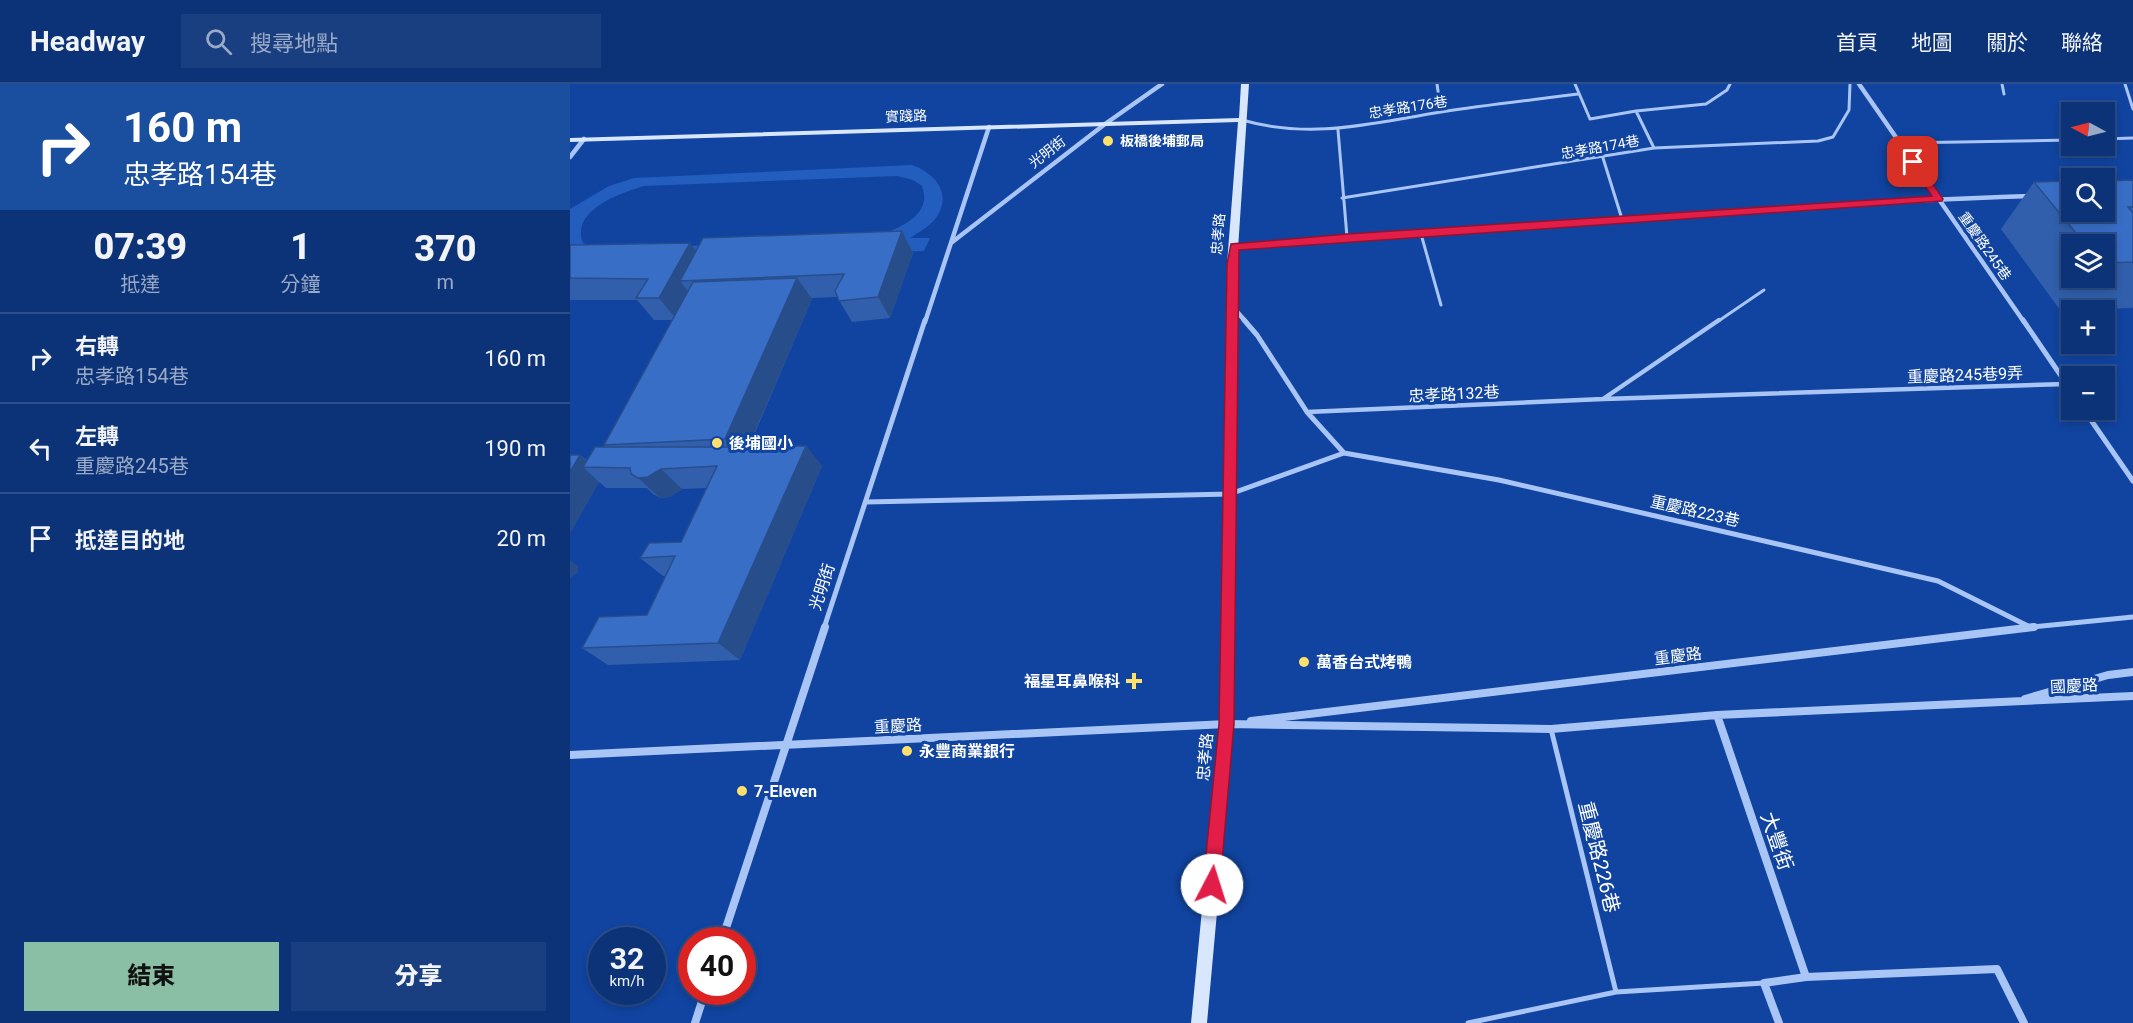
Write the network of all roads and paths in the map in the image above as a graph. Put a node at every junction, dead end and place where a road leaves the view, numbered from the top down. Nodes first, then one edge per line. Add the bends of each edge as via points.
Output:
1 (1161, 84) edge
2 (1245, 84) edge
3 (1437, 84) edge
4 (1575, 84) edge
5 (1730, 84) edge
6 (1850, 84) edge
7 (1859, 84) edge
8 (2002, 84) edge
9 (2125, 84) edge
10 (1578, 94) junction
11 (2004, 94) dead end
12 (2133, 109) edge
13 (1636, 111) junction
14 (1440, 112) junction
15 (1242, 120) junction
16 (1105, 124) junction
17 (989, 128) junction
18 (1338, 130) junction
19 (2133, 138) edge
20 (584, 139) junction
21 (2115, 139) edge
22 (570, 140) edge
23 (2061, 140) edge
24 (1900, 143) junction
25 (1654, 148) junction
26 (570, 157) edge
27 (1603, 158) junction
28 (2038, 196) dead end
29 (1342, 198) junction
30 (1938, 199) junction
31 (1622, 219) junction
32 (1421, 234) junction
33 (1347, 237) junction
34 (950, 243) junction
35 (1235, 247) junction
36 (1764, 290) dead end
37 (1442, 305) dead end
38 (1232, 306) junction
39 (2061, 377) edge
40 (2061, 384) edge
41 (1864, 390) joint
42 (1603, 399) junction
43 (1307, 412) junction
44 (2091, 420) edge
45 (1344, 453) junction
46 (2133, 481) edge
47 (1230, 494) junction
48 (866, 502) junction
49 (2133, 617) edge
50 (2031, 627) junction
51 (2133, 672) edge
52 (2133, 696) edge
53 (2015, 702) junction
54 (1717, 716) junction
55 (1227, 724) junction
56 (1551, 729) junction
57 (786, 744) junction
58 (570, 755) edge
59 (726, 927) edge
60 (1806, 977) junction
61 (1764, 983) junction
62 (1616, 992) junction
63 (701, 1005) edge
64 (695, 1023) edge
65 (1199, 1023) edge
66 (1468, 1023) edge
67 (1779, 1023) edge
68 (2024, 1023) edge

1 - 16 street, 光明街
2 - 15 street, 忠孝路
3 - 14 lane
4 - 10 lane
5 - 13 lane via 1706,104
6 - 25 lane, 忠孝路174巷 via 1849,110 1833,136 1818,141
7 - 24 street, 重慶路245巷
8 - 11 lane
9 - 12 lane
10 - 13 lane via 1590,119
10 - 14 lane, 忠孝路176巷
13 - 25 lane
14 - 18 lane, 忠孝路176巷
15 - 16 street, 實踐路
15 - 18 lane, 忠孝路176巷 via 1266,129
15 - 35 street, 忠孝路
16 - 17 street, 實踐路
16 - 34 street, 光明街
17 - 20 street, 實踐路
17 - 34 street, 光明街
18 - 29 lane
19 - 21 lane
20 - 22 street, 實踐路
20 - 26 street
23 - 24 lane
24 - 30 street, 重慶路245巷
25 - 27 lane, 忠孝路174巷
27 - 29 lane, 忠孝路174巷
27 - 31 lane
28 - 30 street
29 - 33 lane
30 - 31 street
30 - 39 street, 重慶路245巷
31 - 32 street
32 - 33 street
32 - 37 lane
33 - 35 street
34 - 48 street, 光明街
35 - 38 street, 忠孝路
36 - 42 lane
38 - 43 street via 1257,335
38 - 47 street, 忠孝路
40 - 41 lane, 重慶路245巷9弄
41 - 42 lane, 忠孝路132巷
42 - 43 lane, 忠孝路132巷
43 - 45 street
44 - 46 street
45 - 47 street, 重慶路223巷
45 - 50 street, 重慶路223巷 via 1499,480 1938,581
47 - 48 street
47 - 55 street, 忠孝路
48 - 57 street, 光明街
49 - 50 street, 重慶路
50 - 55 street, 重慶路
51 - 53 street via 2108,675
52 - 53 street, 國慶路
53 - 54 street, 重慶路
54 - 56 street, 重慶路
54 - 60 street, 大豐街
55 - 56 street, 重慶路
55 - 57 street, 重慶路
55 - 65 street, 忠孝路
56 - 62 lane, 重慶路226巷
57 - 58 street, 重慶路
57 - 59 street, 光明街
60 - 61 street
60 - 68 street via 1997,969
61 - 62 lane
61 - 67 street
62 - 66 lane
63 - 64 street

